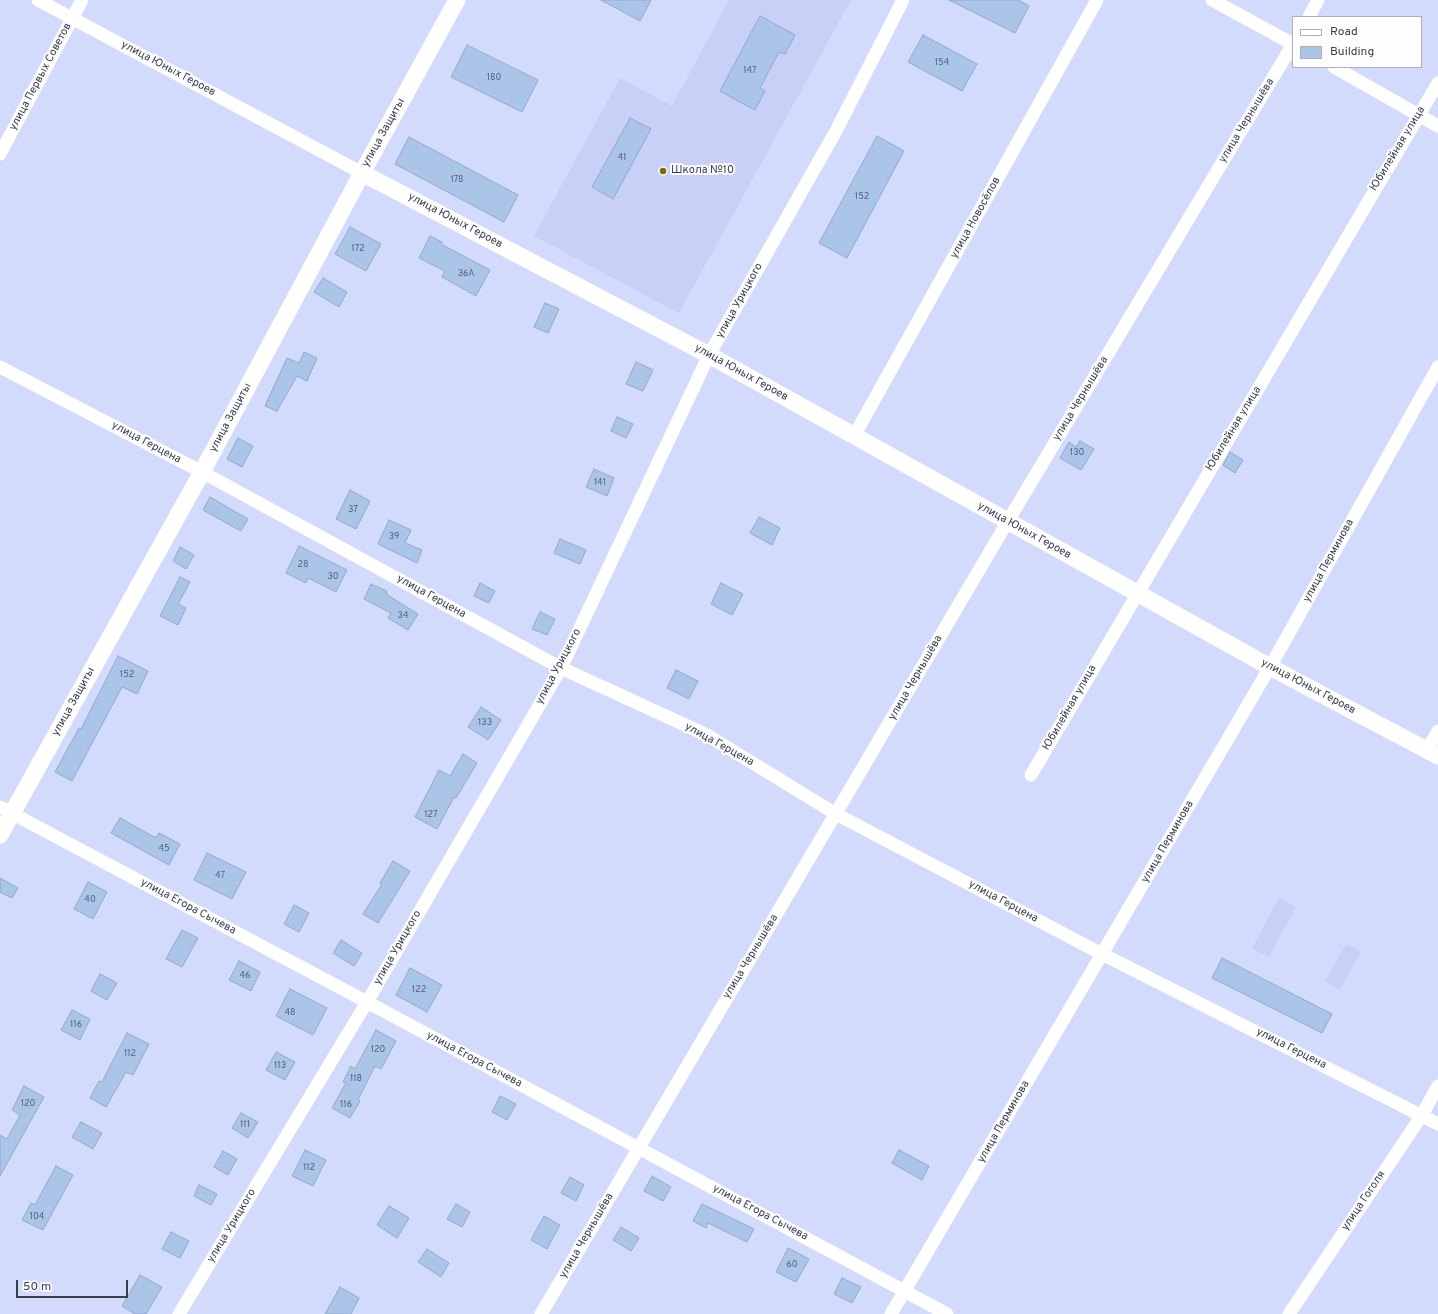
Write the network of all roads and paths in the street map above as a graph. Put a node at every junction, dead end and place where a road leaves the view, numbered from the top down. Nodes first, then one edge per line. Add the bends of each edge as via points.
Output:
1 (38, 0) edge
2 (82, 0) edge
3 (457, 0) edge
4 (903, 0) edge
5 (1097, 0) edge
6 (1212, 0) edge
7 (1318, 0) edge
8 (1309, 16) edge
9 (73, 18) junction
10 (1292, 43) edge
11 (1292, 46) edge
12 (1336, 68) edge
13 (1438, 83) edge
14 (1419, 114) junction
15 (1438, 126) edge
16 (0, 154) edge
17 (362, 173) junction
18 (709, 355) junction
19 (0, 367) edge
20 (1438, 367) edge
21 (854, 436) junction
22 (202, 472) junction
23 (1008, 522) junction
24 (1136, 593) junction
25 (1270, 667) junction
26 (561, 668) junction
27 (1438, 731) edge
28 (1432, 753) edge
29 (1031, 775) dead end
30 (6, 811) edge
31 (836, 814) junction
32 (0, 835) edge
33 (1102, 954) junction
34 (367, 1002) junction
35 (1438, 1086) edge
36 (1422, 1115) junction
37 (1438, 1124) edge
38 (638, 1148) junction
39 (905, 1290) junction
40 (179, 1314) edge
41 (541, 1314) edge
42 (891, 1314) edge
43 (948, 1314) edge
44 (1289, 1314) edge

1 - 9 street, улица Юных Героев
2 - 9 street, улица Первых Советов
3 - 17 street, улица Защиты
4 - 18 street, улица Урицкого via 836,131
5 - 21 street, улица Новосёлов
6 - 10 street
7 - 8 street
9 - 16 street, улица Первых Советов
9 - 17 street, улица Юных Героев
11 - 23 street, улица Чернышёва
12 - 14 street
13 - 14 street, Юбилейная улица
14 - 15 street
14 - 24 street, Юбилейная улица
17 - 18 street, улица Юных Героев
17 - 22 street, улица Защиты
18 - 21 street, улица Юных Героев
18 - 26 street, улица Урицкого
19 - 22 street, улица Герцена
20 - 25 street, улица Перминова
21 - 23 street, улица Юных Героев
22 - 26 street, улица Герцена
22 - 30 street, улица Защиты
23 - 24 street, улица Юных Героев
23 - 31 street, улица Чернышёва
24 - 25 street, улица Юных Героев
24 - 29 street, Юбилейная улица
25 - 28 street, улица Юных Героев
25 - 33 street, улица Перминова
26 - 31 street, улица Герцена via 706,735
26 - 34 street, улица Урицкого
27 - 28 street
30 - 32 street, улица Защиты
30 - 34 street, улица Егора Сычева
31 - 33 street, улица Герцена
31 - 38 street, улица Чернышёва
33 - 36 street, улица Герцена
33 - 39 street, улица Перминова
34 - 38 street, улица Егора Сычева
34 - 40 street, улица Урицкого
35 - 36 street, улица Гоголя
36 - 37 street, улица Герцена
36 - 44 street, улица Гоголя
38 - 39 street, улица Егора Сычева
38 - 41 street, улица Чернышёва
39 - 42 street, улица Перминова
39 - 43 street, улица Егора Сычева

